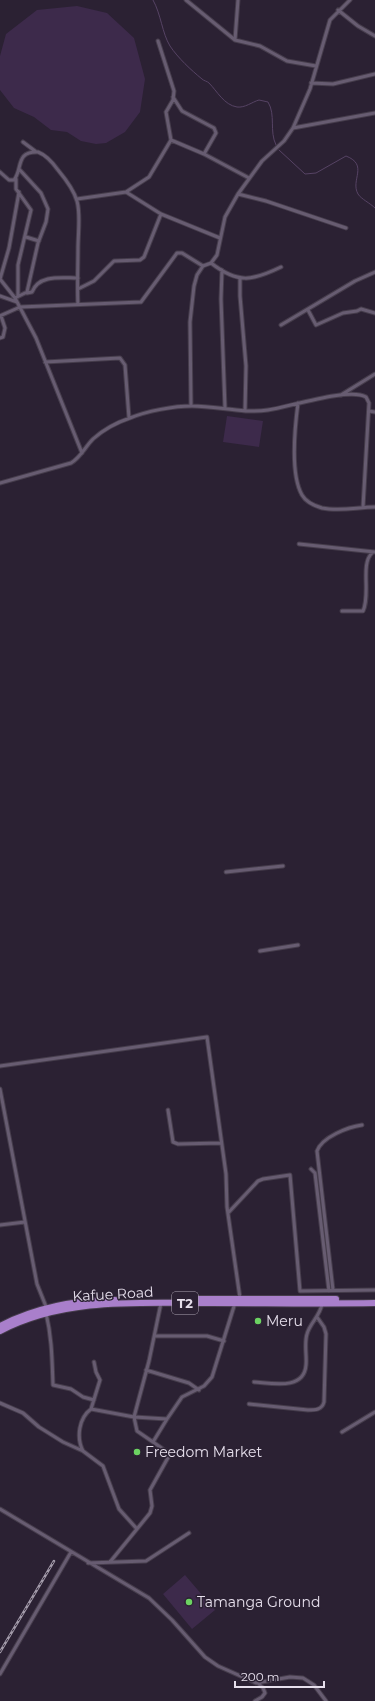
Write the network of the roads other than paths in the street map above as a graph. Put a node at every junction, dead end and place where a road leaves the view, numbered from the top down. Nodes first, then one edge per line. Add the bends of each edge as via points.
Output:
1 (186, 0) edge
2 (238, 0) edge
3 (350, 0) edge
4 (338, 10) junction
5 (375, 36) edge
6 (235, 40) junction
7 (158, 41) dead end
8 (316, 66) junction
9 (375, 74) edge
10 (311, 83) junction
11 (173, 97) junction
12 (375, 113) edge
13 (293, 128) junction
14 (171, 140) junction
15 (23, 142) dead end
16 (35, 152) junction
17 (204, 154) junction
18 (20, 171) junction
19 (0, 172) edge
20 (249, 178) junction
21 (14, 180) junction
22 (19, 192) junction
23 (126, 192) junction
24 (238, 194) junction
25 (77, 199) junction
26 (161, 214) junction
27 (346, 228) dead end
28 (26, 237) junction
29 (220, 238) junction
30 (38, 242) junction
31 (210, 263) junction
32 (203, 266) junction
33 (281, 267) dead end
34 (222, 270) junction
35 (375, 272) edge
36 (78, 278) junction
37 (240, 278) junction
38 (0, 279) edge
39 (78, 289) junction
40 (27, 293) junction
41 (0, 296) edge
42 (16, 297) junction
43 (17, 302) junction
44 (78, 305) junction
45 (20, 307) junction
46 (308, 310) junction
47 (375, 313) edge
48 (0, 316) edge
49 (280, 325) dead end
50 (0, 338) edge
51 (44, 362) junction
52 (375, 374) edge
53 (340, 396) junction
54 (298, 403) junction
55 (191, 406) junction
56 (225, 408) junction
57 (245, 411) junction
58 (369, 411) junction
59 (375, 412) edge
60 (129, 418) junction
61 (82, 453) junction
62 (0, 483) edge
63 (363, 507) junction
64 (375, 507) edge
65 (299, 544) dead end
66 (374, 553) edge
67 (342, 611) dead end
68 (283, 866) dead end
69 (226, 872) dead end
70 (298, 945) dead end
71 (260, 951) dead end
72 (0, 1061) edge
73 (0, 1066) edge
74 (0, 1089) edge
75 (168, 1110) dead end
76 (362, 1125) dead end
77 (221, 1143) junction
78 (311, 1169) dead end
79 (228, 1213) junction
80 (25, 1222) junction
81 (0, 1225) edge
82 (375, 1290) edge
83 (331, 1291) junction
84 (331, 1299) junction
85 (375, 1299) edge
86 (237, 1301) junction
87 (161, 1303) junction
88 (375, 1303) edge
89 (322, 1304) junction
90 (46, 1311) junction
91 (317, 1317) junction
92 (0, 1326) edge
93 (0, 1331) edge
94 (154, 1336) junction
95 (224, 1341) junction
96 (94, 1362) dead end
97 (146, 1370) junction
98 (254, 1382) dead end
99 (199, 1390) junction
100 (94, 1400) junction
101 (0, 1403) edge
102 (250, 1404) dead end
103 (91, 1409) junction
104 (375, 1412) edge
105 (134, 1417) junction
106 (167, 1419) junction
107 (342, 1432) dead end
108 (153, 1442) junction
109 (82, 1451) junction
110 (0, 1509) edge
111 (137, 1529) junction
112 (189, 1533) dead end
113 (71, 1552) junction
114 (88, 1562) junction
115 (110, 1562) junction
116 (0, 1674) edge
117 (259, 1684) junction
118 (255, 1701) edge
119 (326, 1701) edge

1 - 6 street
2 - 6 street
3 - 4 street
4 - 5 street
4 - 8 street via 332,16 326,30
6 - 8 street via 260,46 287,61
7 - 11 street via 174,91
8 - 10 street
9 - 10 street via 333,84
10 - 13 street
11 - 14 street via 166,112
11 - 17 street via 182,111 214,128 216,133
12 - 13 street
13 - 20 street
14 - 17 street
14 - 23 street via 149,177
15 - 16 street
16 - 18 street via 28,153 21,160
16 - 25 street via 40,152 54,165 71,186
17 - 20 street
18 - 21 street
18 - 30 street via 35,185 48,205 48,216
19 - 21 street
20 - 24 street
21 - 22 street
22 - 28 street via 31,210
22 - 38 street via 9,248
23 - 25 street
23 - 26 street
24 - 27 street
24 - 29 street via 225,217
25 - 36 street via 80,222
26 - 29 street
26 - 39 street via 144,257 140,260 112,262 94,282
28 - 30 street
28 - 42 street via 18,265
29 - 31 street via 218,253
30 - 40 street
31 - 32 street
31 - 34 street
32 - 44 street via 182,253 177,253 141,302
32 - 55 street via 195,280 191,308
33 - 37 street via 260,277
34 - 37 street
34 - 56 street
35 - 46 street
36 - 39 street
36 - 40 street via 42,280 34,286 32,292
37 - 57 street via 246,366
38 - 42 street
39 - 44 street
40 - 42 street
41 - 43 street
42 - 43 street
43 - 45 street
44 - 45 street
45 - 48 street
45 - 51 street via 36,338
46 - 47 street via 316,325 343,313 361,309
46 - 49 street
48 - 50 street via 5,332
51 - 60 street via 120,358 125,365
51 - 61 street
52 - 53 street
53 - 54 street
53 - 58 street via 364,395 368,399
54 - 57 street via 268,410
54 - 63 street via 295,459 301,494 309,502 322,508
55 - 56 street
55 - 60 street via 158,410
56 - 57 street
58 - 59 street
58 - 63 street
60 - 61 street via 100,434
61 - 62 street via 70,463
63 - 64 street
65 - 66 street
66 - 67 street via 367,558 365,565 367,578 363,611
68 - 69 street
70 - 71 street
72 - 73 street
73 - 77 street via 206,1037 209,1041
74 - 80 street
75 - 77 street via 173,1142
76 - 83 street via 346,1128 327,1140 317,1151
77 - 79 street
78 - 83 street via 315,1173
79 - 83 street via 258,1181 263,1178 290,1175 299,1287 302,1292
79 - 86 street
80 - 81 street
80 - 90 street via 37,1284
82 - 83 street
83 - 84 street
84 - 85 highway, Kafue Road / T2
84 - 86 highway, Kafue Road / T2
86 - 87 highway, Kafue Road / T2
86 - 89 highway, Kafue Road / T2
86 - 90 highway, Kafue Road / T2 via 102,1300 77,1302
86 - 95 street
87 - 90 highway, Kafue Road / T2 via 91,1305
87 - 94 street
88 - 89 highway, Kafue Road / T2
89 - 91 street
90 - 92 highway, Kafue Road / T2
90 - 93 highway, Kafue Road / T2
90 - 100 street via 52,1343 53,1385 71,1389 83,1397
91 - 98 street via 307,1333 306,1369 297,1382
91 - 102 street via 326,1334 322,1407 308,1410
94 - 95 street via 207,1336
94 - 97 street
95 - 99 street via 212,1377
96 - 100 street via 100,1378
97 - 99 street via 189,1383
97 - 105 street
99 - 106 street via 182,1397
100 - 103 street
101 - 109 street via 24,1414 62,1442
103 - 105 street
103 - 109 street via 84,1416 79,1435
104 - 107 street
105 - 106 street
105 - 108 street via 137,1431
106 - 108 street
108 - 111 street via 170,1454 150,1490 150,1513
109 - 111 street via 106,1470 120,1509
110 - 113 street
111 - 115 street
112 - 115 street via 146,1561
113 - 114 street
113 - 116 street
114 - 115 street
114 - 117 street via 154,1602 210,1661
117 - 118 street via 265,1693
117 - 119 street via 290,1677 303,1678 314,1685

